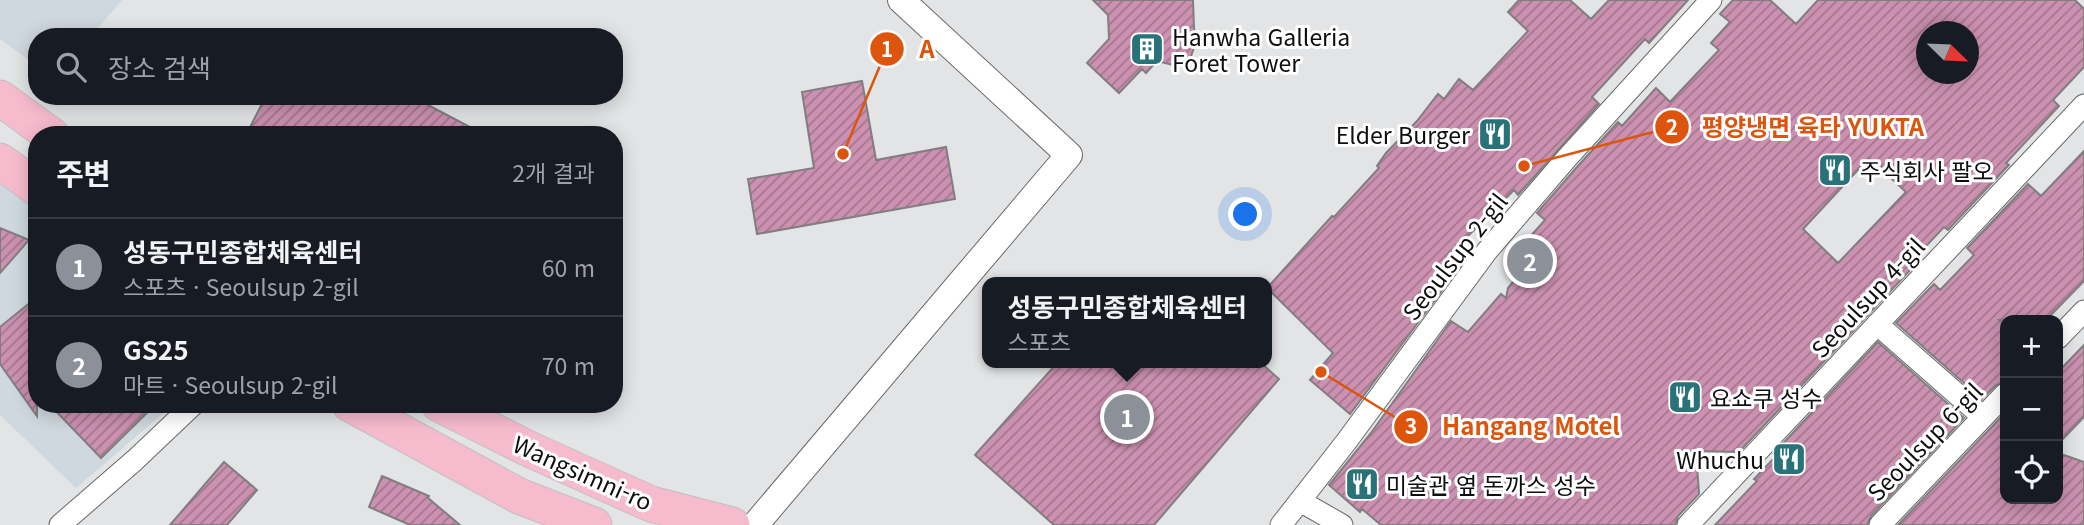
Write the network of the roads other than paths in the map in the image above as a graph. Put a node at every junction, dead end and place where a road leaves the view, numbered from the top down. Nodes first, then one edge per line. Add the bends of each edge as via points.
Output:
1 (901, 0) edge
2 (1711, 0) edge
3 (0, 99) edge
4 (2084, 105) edge
5 (38, 126) edge
6 (0, 161) edge
7 (28, 181) edge
8 (2084, 311) edge
9 (1877, 324) junction
10 (2063, 333) edge
11 (2000, 399) edge
12 (185, 413) edge
13 (367, 413) edge
14 (457, 413) edge
15 (1983, 417) junction
16 (1300, 501) junction
17 (60, 525) edge
18 (594, 525) edge
19 (732, 525) edge
20 (755, 525) edge
21 (1281, 525) edge
22 (1342, 525) edge
23 (1688, 525) edge
24 (1880, 525) edge

1 - 20 street via 1069,155
2 - 16 street, Seoulsup 2-gil via 1487,251
3 - 5 main road
4 - 9 street, Seoulsup 4-gil
6 - 7 main road
8 - 10 street
9 - 15 street
9 - 23 street, Seoulsup 4-gil
11 - 15 street, Seoulsup 6-gil
12 - 17 street
13 - 18 main road, Wangsimni-ro via 519,496
14 - 19 main road, Wangsimni-ro via 651,504
15 - 24 street, Seoulsup 6-gil
16 - 21 street, Seoulsup 2-gil
16 - 22 street

